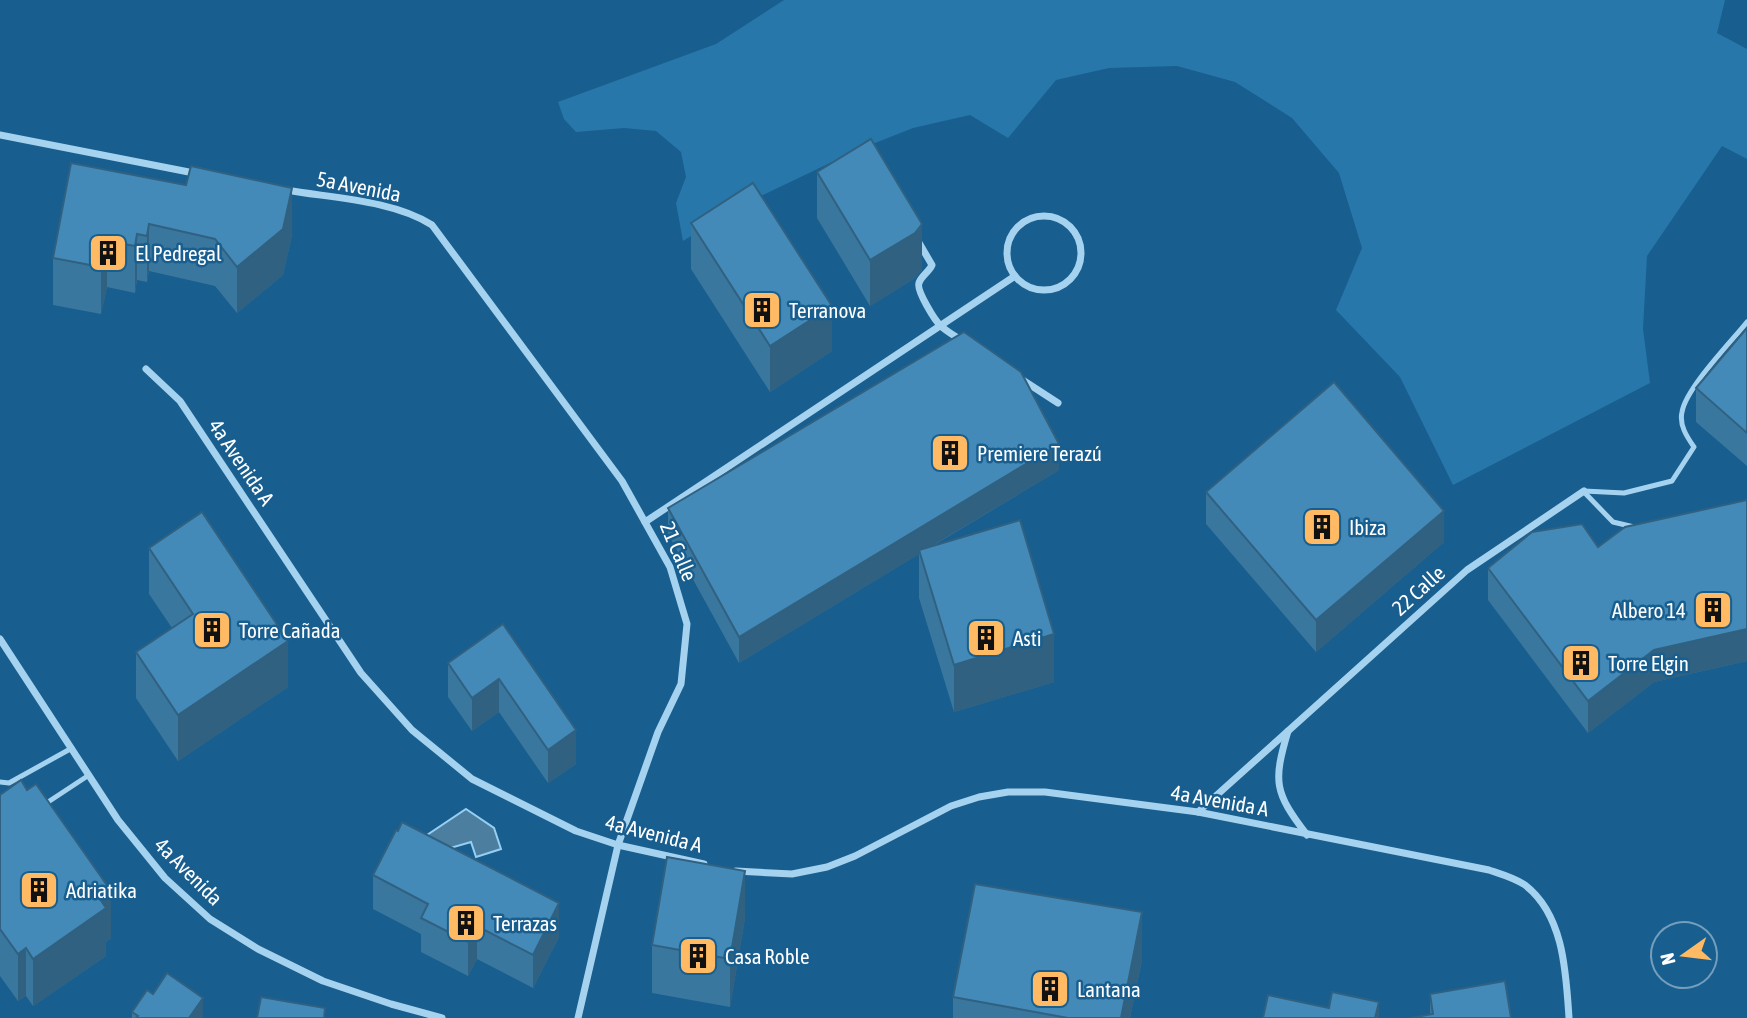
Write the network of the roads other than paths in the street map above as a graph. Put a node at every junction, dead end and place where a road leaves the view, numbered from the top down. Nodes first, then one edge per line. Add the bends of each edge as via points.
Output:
1 (0, 135) edge
2 (213, 177) edge
3 (277, 188) edge
4 (911, 228) edge
5 (1015, 276) junction
6 (1747, 322) edge
7 (940, 326) junction
8 (1739, 331) junction
9 (1747, 338) edge
10 (972, 347) edge
11 (146, 369) dead end
12 (1015, 375) edge
13 (1703, 377) junction
14 (1711, 383) edge
15 (1058, 403) dead end
16 (1584, 491) junction
17 (645, 522) junction
18 (1639, 528) edge
19 (0, 639) edge
20 (1288, 730) junction
21 (72, 748) junction
22 (89, 775) junction
23 (0, 782) edge
24 (33, 812) edge
25 (1198, 812) junction
26 (1307, 835) junction
27 (618, 845) junction
28 (709, 865) edge
29 (721, 868) edge
30 (442, 1018) edge
31 (578, 1018) edge
32 (1569, 1018) edge

1 - 2 street
3 - 17 street, 5a Avenida via 398,210 432,225 621,481
4 - 7 street via 932,265 918,288
5 - 5 street via 1036,289 1070,280 1077,270 1080,246 1069,225 1046,216 1034,217 1014,230 1007,253
5 - 7 street, 21 Calle
6 - 8 lane
7 - 10 street
7 - 17 street, 21 Calle
8 - 9 lane
8 - 13 lane
11 - 27 street, 4a Avenida A via 180,401 361,673 412,730 472,779 576,831
12 - 15 street
13 - 14 lane
13 - 16 lane via 1682,411 1682,425 1694,447 1672,481 1623,493
16 - 18 lane via 1613,522
16 - 20 street, 22 Calle via 1467,570
17 - 27 street, 21 Calle via 670,567 680,598 687,624 685,658 681,684
19 - 21 street, 4a Avenida
20 - 25 street, 22 Calle
20 - 26 street via 1277,779 1289,812
21 - 22 street, 4a Avenida
21 - 23 lane via 9,783
22 - 24 lane
22 - 30 street, 4a Avenida via 165,878 211,919 323,981
25 - 26 street, 4a Avenida A
25 - 29 street, 4a Avenida A via 1045,792 1008,792 951,806 827,867 792,874
26 - 32 street, 4a Avenida A via 1489,870 1524,884 1544,903 1555,928
27 - 28 street, 4a Avenida A
27 - 31 street, 21 Calle

